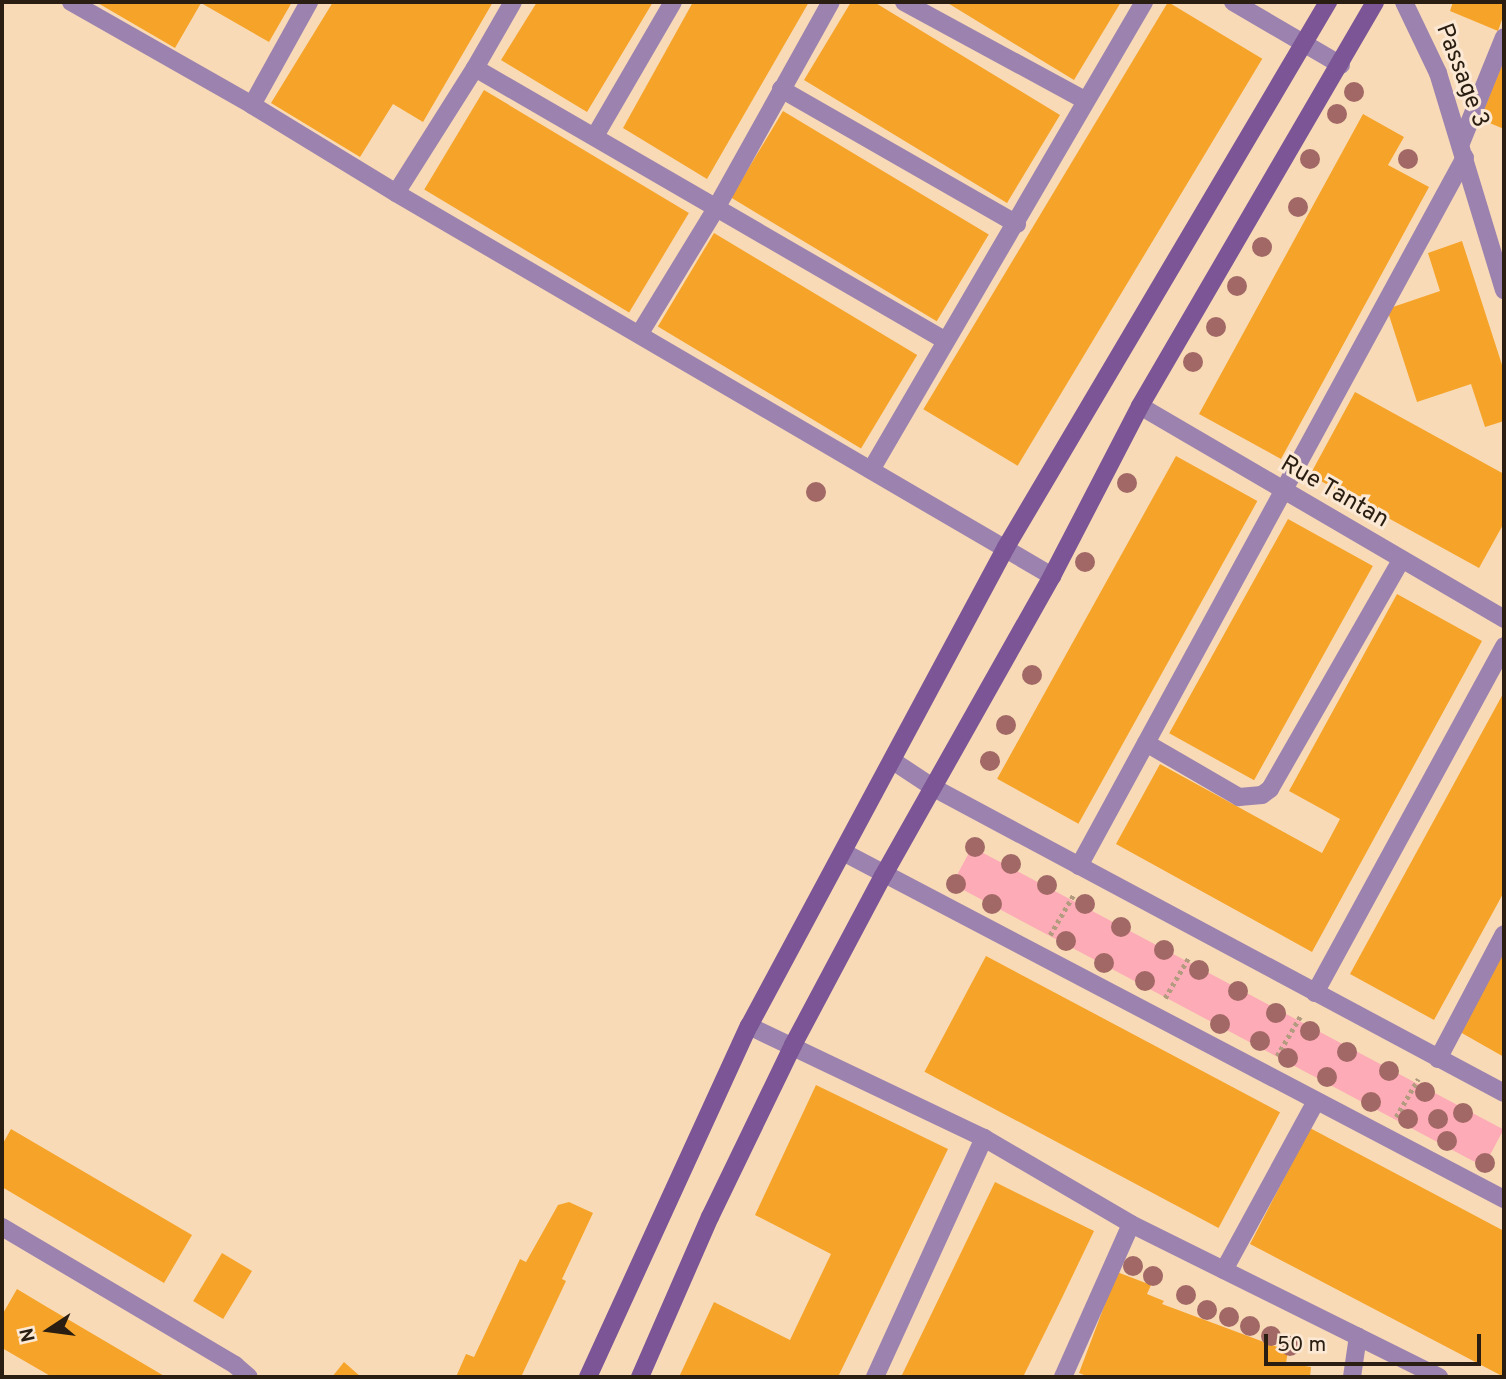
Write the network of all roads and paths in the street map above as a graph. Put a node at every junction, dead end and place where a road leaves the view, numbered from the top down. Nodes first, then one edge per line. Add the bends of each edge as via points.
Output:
1 (71, 2) edge
2 (309, 2) edge
3 (513, 2) edge
4 (673, 2) edge
5 (831, 2) edge
6 (904, 2) edge
7 (1143, 2) edge
8 (1233, 2) edge
9 (1328, 2) edge
10 (1376, 2) edge
11 (1404, 2) edge
12 (1504, 37) edge
13 (1305, 42) junction
14 (1341, 65) junction
15 (475, 68) junction
16 (781, 89) junction
17 (1086, 101) junction
18 (252, 104) junction
19 (595, 136) junction
20 (1463, 150) junction
21 (396, 192) junction
22 (715, 210) junction
23 (1017, 224) junction
24 (1498, 254) edge
25 (1504, 290) edge
26 (640, 333) junction
27 (946, 341) junction
28 (1140, 406) junction
29 (871, 470) junction
30 (1282, 492) junction
31 (1006, 547) junction
32 (1401, 560) junction
33 (1052, 576) junction
34 (1504, 619) edge
35 (1504, 646) edge
36 (1146, 743) junction
37 (893, 761) junction
38 (934, 788) junction
39 (843, 852) junction
40 (1079, 866) junction
41 (883, 876) junction
42 (1074, 894) dead end
43 (1504, 934) edge
44 (1048, 939) dead end
45 (1189, 957) dead end
46 (1315, 993) junction
47 (1163, 1002) dead end
48 (1301, 1015) dead end
49 (749, 1026) junction
50 (793, 1045) junction
51 (1438, 1059) junction
52 (1275, 1060) dead end
53 (1418, 1079) dead end
54 (1504, 1093) edge
55 (1316, 1101) junction
56 (1392, 1124) dead end
57 (984, 1138) junction
58 (1504, 1199) edge
59 (1131, 1224) junction
60 (2, 1227) edge
61 (1224, 1270) junction
62 (1358, 1336) junction
63 (249, 1377) edge
64 (588, 1377) edge
65 (640, 1377) edge
66 (875, 1377) edge
67 (1063, 1377) edge
68 (1352, 1377) edge
69 (1439, 1377) edge

1 - 18 street
2 - 18 street
3 - 15 street
4 - 19 street
5 - 16 street
6 - 17 street
7 - 17 street
8 - 13 street
9 - 13 main road
10 - 14 main road
11 - 20 street, Passage 3 via 1438,73
12 - 20 street
13 - 14 street
13 - 31 main road
14 - 28 main road
15 - 19 street
15 - 21 street
16 - 22 street
16 - 23 street
17 - 23 street
18 - 21 street
19 - 22 street
20 - 24 street, Passage 3
20 - 30 street
21 - 26 street
22 - 26 street
22 - 27 street
23 - 27 street
24 - 25 street, Passage 3
26 - 29 street
27 - 29 street
28 - 30 street, Rue Tantan
28 - 33 main road
29 - 31 street
30 - 32 street, Rue Tantan
30 - 36 street
31 - 33 street
31 - 37 main road
32 - 34 street, Rue Tantan
32 - 36 street via 1270,789 1262,795 1239,797
33 - 38 main road
35 - 46 street
36 - 40 street
37 - 38 street
37 - 39 main road
38 - 40 street
38 - 41 main road
39 - 41 street
39 - 49 main road
40 - 46 street
41 - 50 main road
41 - 55 street
42 - 44 path
43 - 51 street
45 - 47 path
46 - 51 street
48 - 52 path
49 - 50 street
49 - 64 main road
50 - 57 street
50 - 65 main road via 709,1217
51 - 54 street
53 - 56 path
55 - 58 street
55 - 61 street
57 - 59 street
57 - 66 street
59 - 61 street
59 - 67 street
60 - 63 street
61 - 62 street
62 - 68 street
62 - 69 street

